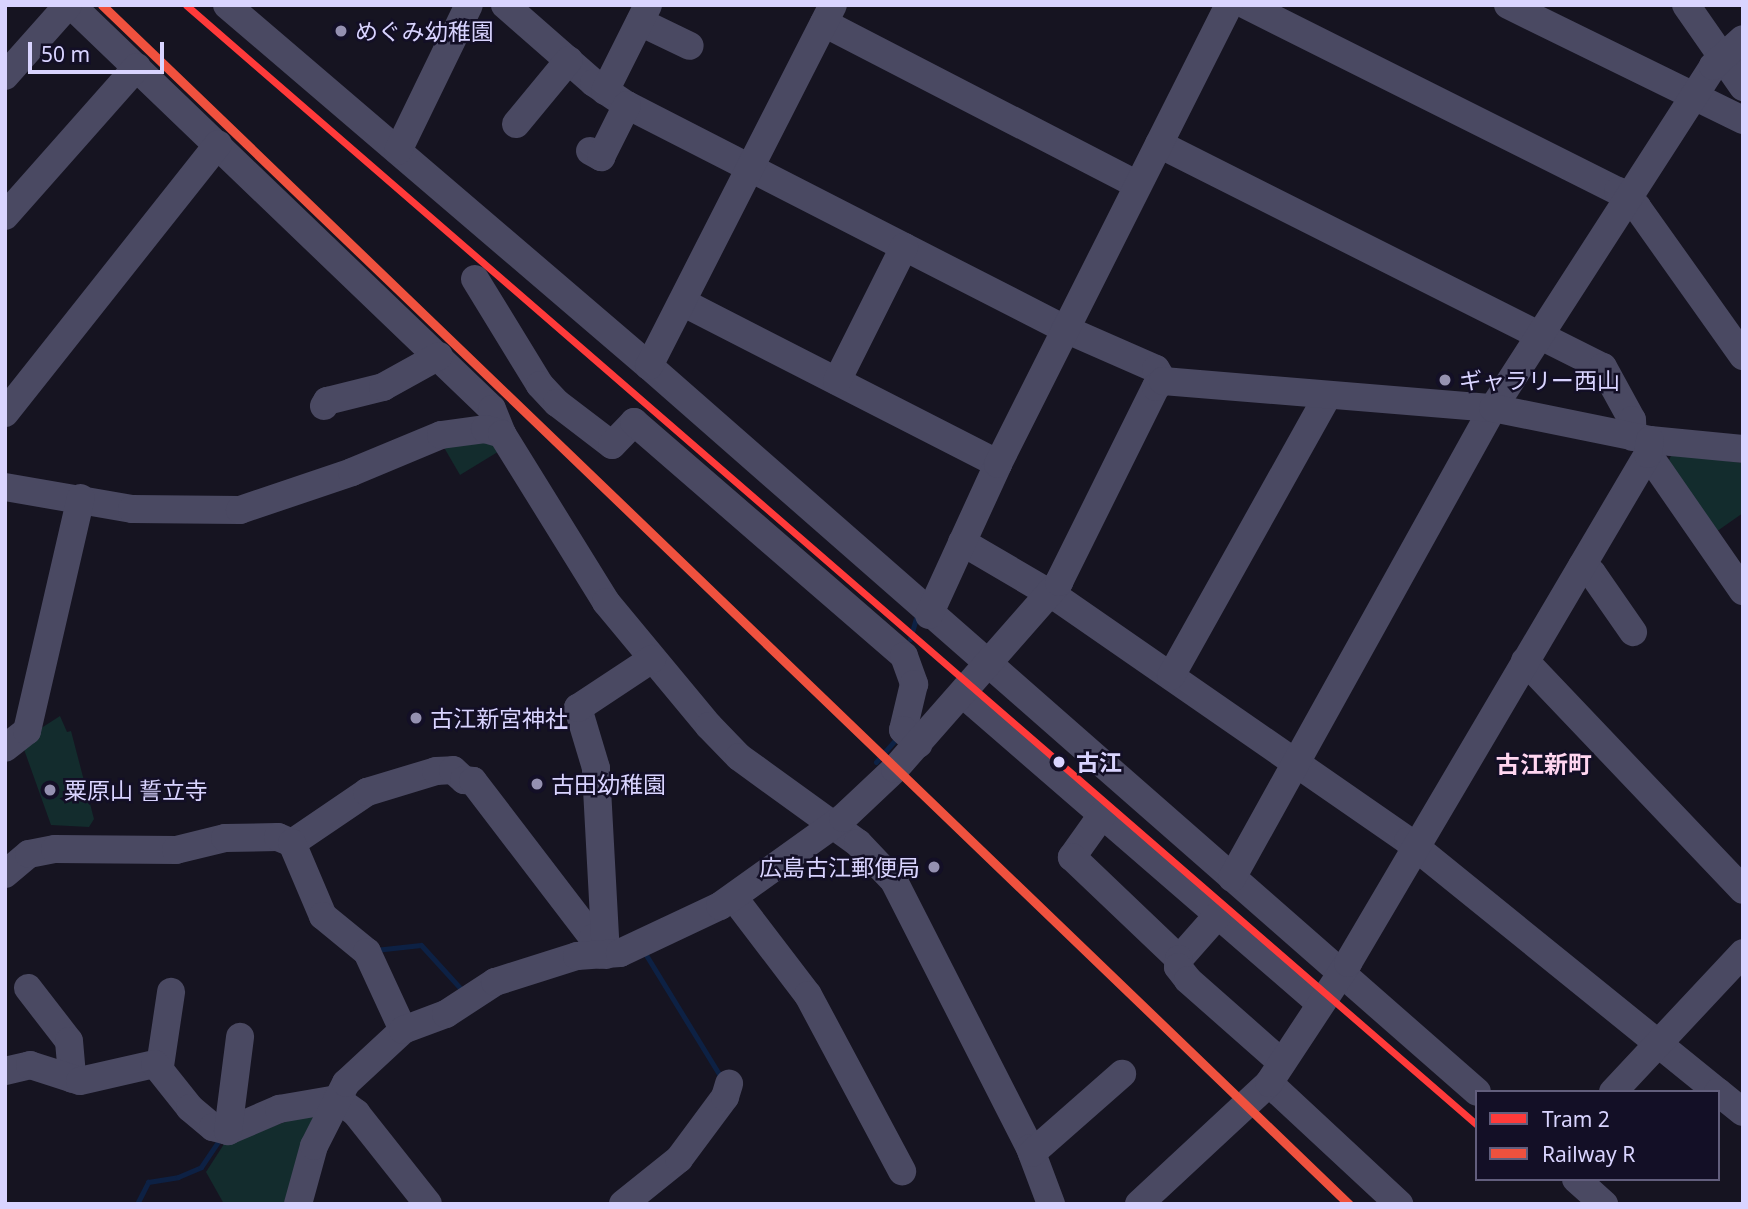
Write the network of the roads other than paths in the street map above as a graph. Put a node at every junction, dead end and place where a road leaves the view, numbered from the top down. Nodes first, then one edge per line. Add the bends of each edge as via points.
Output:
1 (69, 5) edge
2 (469, 5) edge
3 (505, 5) edge
4 (1229, 5) edge
5 (1246, 5) edge
6 (1508, 5) edge
7 (1686, 5) edge
8 (242, 10) edge
9 (644, 13) edge
10 (828, 14) edge
11 (690, 46) dead end
12 (1732, 47) edge
13 (569, 60) junction
14 (138, 67) junction
15 (5, 76) edge
16 (1743, 87) edge
17 (1694, 96) junction
18 (616, 98) junction
19 (1743, 120) edge
20 (516, 124) dead end
21 (218, 144) junction
22 (1159, 144) junction
23 (398, 151) junction
24 (590, 151) dead end
25 (750, 170) junction
26 (1138, 185) junction
27 (1627, 199) junction
28 (5, 216) edge
29 (904, 247) junction
30 (475, 279) dead end
31 (684, 303) junction
32 (1065, 330) junction
33 (1540, 334) junction
34 (439, 356) junction
35 (1743, 356) edge
36 (649, 366) junction
37 (1163, 381) junction
38 (837, 382) junction
39 (1327, 397) junction
40 (324, 406) dead end
41 (1493, 408) junction
42 (5, 412) edge
43 (502, 434) junction
44 (1644, 444) junction
45 (1743, 449) edge
46 (998, 464) junction
47 (5, 487) edge
48 (80, 498) junction
49 (962, 542) junction
50 (1581, 566) junction
51 (1743, 591) edge
52 (1050, 593) junction
53 (929, 615) junction
54 (1633, 632) dead end
55 (652, 659) junction
56 (1525, 661) junction
57 (990, 666) junction
58 (1171, 676) junction
59 (964, 695) junction
60 (918, 744) junction
61 (5, 748) edge
62 (1296, 764) junction
63 (1101, 815) junction
64 (832, 824) junction
65 (292, 843) junction
66 (1415, 847) junction
67 (5, 874) edge
68 (1232, 878) junction
69 (1743, 890) edge
70 (734, 898) junction
71 (1217, 916) junction
72 (1743, 953) edge
73 (603, 955) junction
74 (1179, 959) junction
75 (1342, 970) junction
76 (28, 988) dead end
77 (171, 992) dead end
78 (1319, 1003) junction
79 (404, 1030) junction
80 (240, 1037) dead end
81 (1658, 1044) junction
82 (160, 1066) junction
83 (5, 1071) edge
84 (1275, 1073) junction
85 (1122, 1074) dead end
86 (72, 1079) junction
87 (729, 1084) dead end
88 (1475, 1090) edge
89 (1615, 1090) edge
90 (1716, 1090) edge
91 (1720, 1094) edge
92 (337, 1100) junction
93 (1743, 1112) edge
94 (228, 1131) junction
95 (1032, 1153) junction
96 (902, 1171) dead end
97 (1578, 1181) edge
98 (298, 1204) edge
99 (428, 1204) edge
100 (623, 1204) edge
101 (1051, 1204) edge
102 (1139, 1204) edge
103 (1399, 1204) edge
104 (1604, 1204) edge

1 - 14 street
1 - 15 street
2 - 23 street
3 - 13 street
4 - 22 street
5 - 27 street
6 - 17 street
7 - 12 street
8 - 23 street
9 - 11 street
9 - 18 street
10 - 25 street
10 - 26 street
12 - 16 street
12 - 17 street
13 - 18 street
13 - 20 street
14 - 21 street
14 - 28 street
17 - 19 street
17 - 27 street
18 - 24 street via 601,157
18 - 25 street
21 - 34 street
21 - 42 street
22 - 26 street
22 - 33 street
23 - 36 street
25 - 29 street
25 - 31 street
26 - 32 street
27 - 33 street
27 - 35 street
29 - 32 street
29 - 38 street
30 - 60 street via 540,385 557,402 612,446 634,422 904,656 914,684 903,730
31 - 36 street
31 - 38 street
32 - 37 street via 1156,369
32 - 46 street
33 - 41 street
33 - 44 street via 1603,367
34 - 40 street via 383,387 327,401
34 - 43 street via 492,410
36 - 53 street
37 - 39 street
37 - 52 street
38 - 46 street
39 - 41 street
39 - 58 street
41 - 44 street
41 - 62 street
43 - 48 street via 485,429 441,435 352,472 240,510 132,509
43 - 55 street via 606,602
44 - 45 street
44 - 50 street
44 - 51 street
46 - 49 street
47 - 48 street
48 - 61 street via 27,731
49 - 52 street
49 - 53 street
50 - 54 street via 1592,573
50 - 56 street
52 - 57 street
52 - 58 street
53 - 57 street
55 - 64 street via 740,757
55 - 73 street via 578,708 596,768
56 - 66 street
56 - 69 street
57 - 59 street
57 - 68 street
58 - 62 street
59 - 60 street
59 - 63 street
60 - 64 street
62 - 66 street
62 - 68 street
63 - 71 street
63 - 74 street via 1072,857
64 - 70 street
64 - 95 street via 880,863 894,881
65 - 67 street via 278,836 176,850 55,849 29,854
65 - 73 street via 367,792 453,770 473,781
65 - 79 street via 323,916 367,952
66 - 75 street
66 - 81 street
68 - 75 street
70 - 73 street via 620,953
70 - 96 street via 808,995
71 - 74 street
71 - 78 street
72 - 81 street
73 - 79 street via 578,957 495,982 446,1014
74 - 84 street via 1178,967 1188,980
75 - 78 street
75 - 88 street
76 - 86 street via 69,1041
77 - 82 street
78 - 84 street
79 - 92 street via 346,1083
80 - 94 street
81 - 89 street
81 - 90 street
82 - 86 street via 140,1065 80,1082
82 - 94 street via 169,1087 190,1108 213,1127
83 - 86 street via 30,1066
84 - 102 street
84 - 103 street
85 - 95 street
87 - 100 street via 725,1097 679,1159
91 - 93 street
92 - 94 street via 279,1109
92 - 98 street via 314,1146
92 - 99 street via 356,1114
95 - 101 street
97 - 104 street

